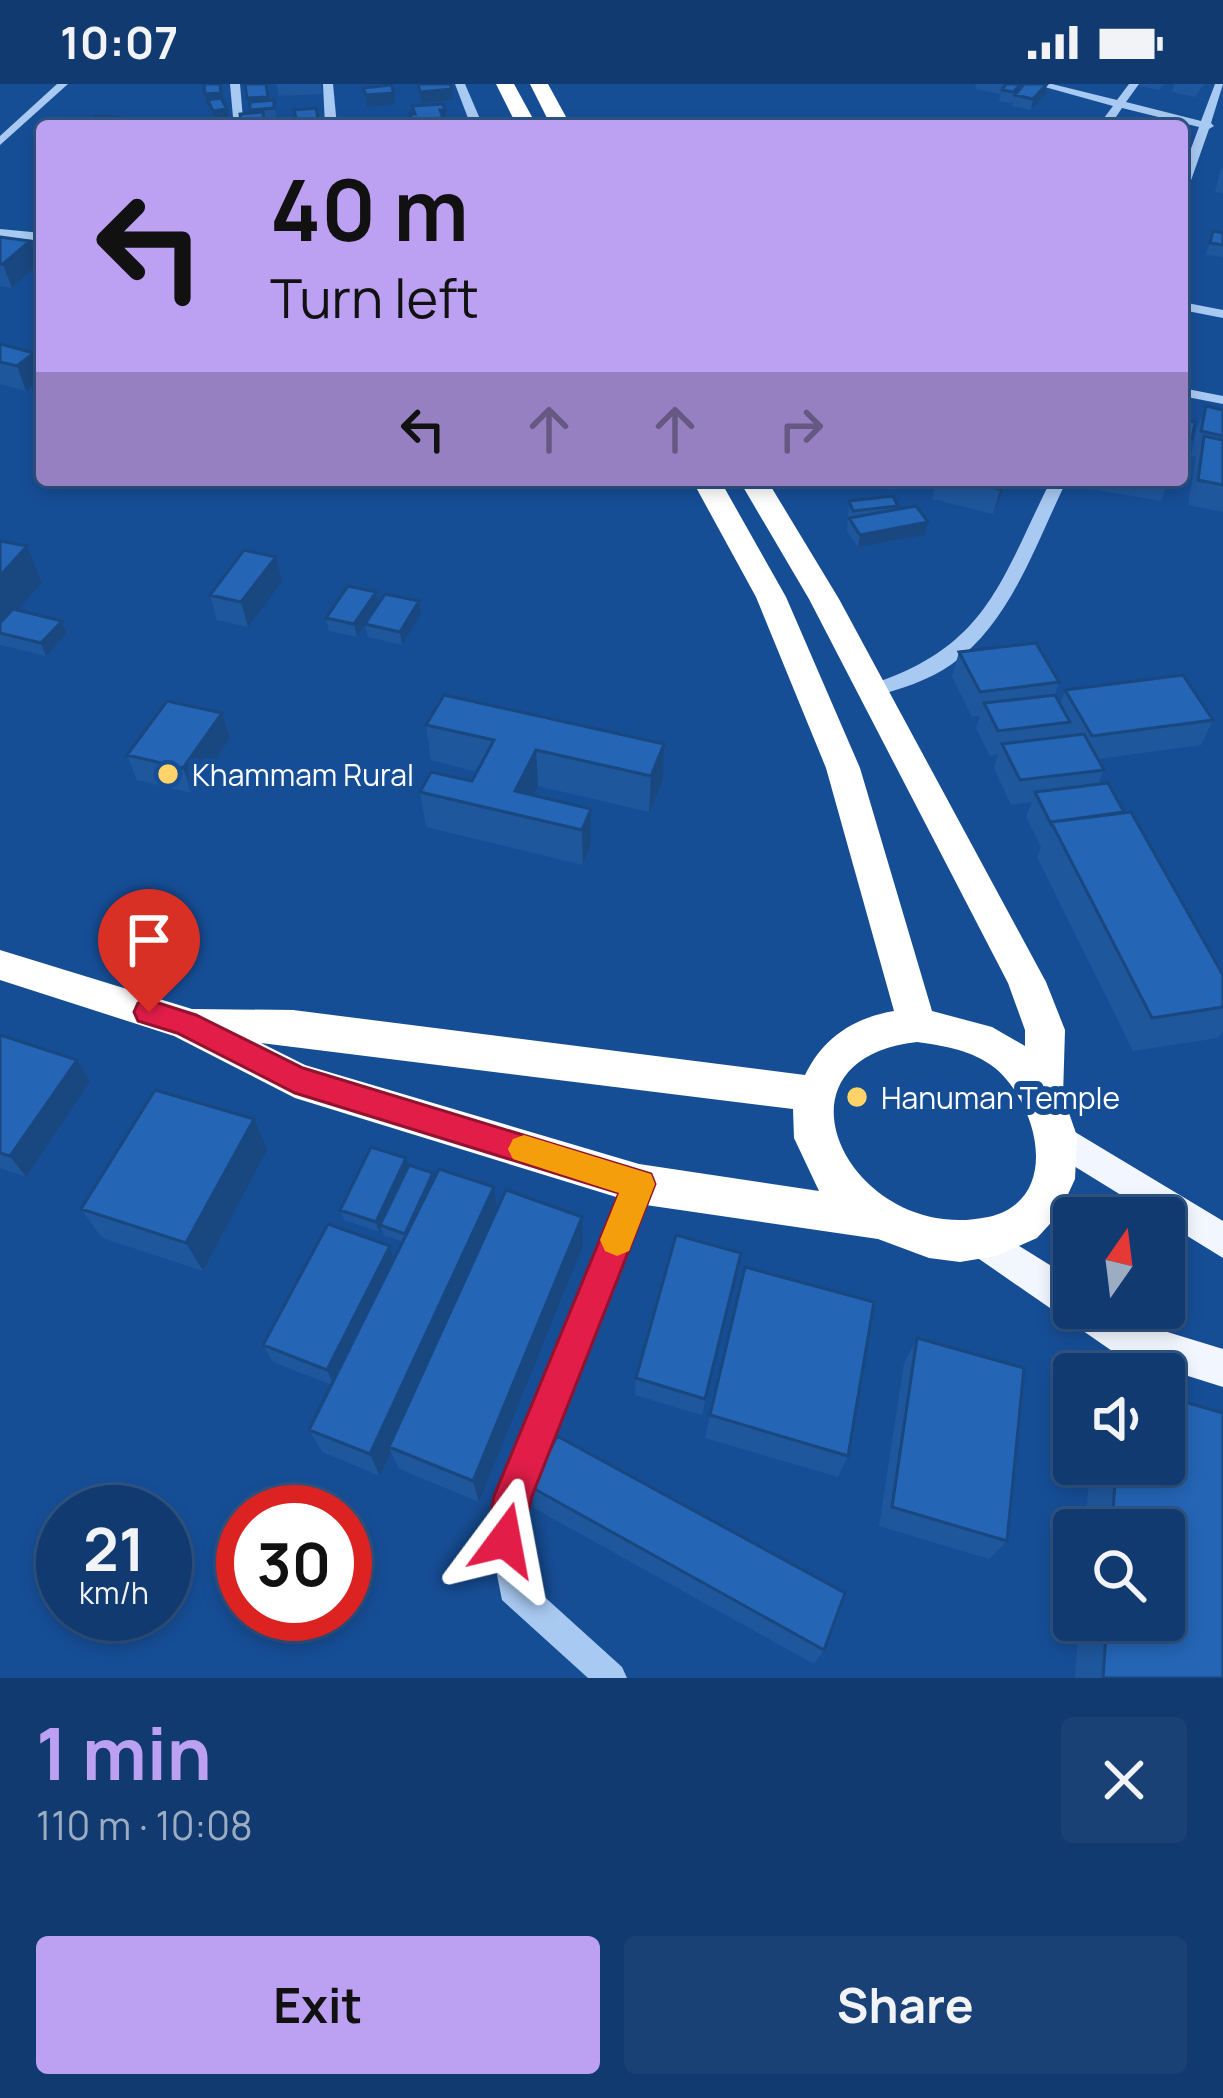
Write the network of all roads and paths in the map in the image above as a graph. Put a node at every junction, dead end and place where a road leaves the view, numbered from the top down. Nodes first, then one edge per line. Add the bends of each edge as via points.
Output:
1 (63, 84) edge
2 (235, 84) edge
3 (328, 84) edge
4 (460, 84) edge
5 (506, 84) edge
6 (539, 84) edge
7 (1039, 84) edge
8 (1134, 84) edge
9 (1220, 84) edge
10 (1118, 104) junction
11 (239, 117) edge
12 (331, 120) edge
13 (475, 120) edge
14 (524, 120) edge
15 (558, 120) edge
16 (1108, 120) edge
17 (1167, 120) edge
18 (1188, 127) edge
19 (1204, 132) junction
20 (0, 142) edge
21 (1223, 142) edge
22 (1188, 173) edge
23 (0, 233) edge
24 (36, 236) edge
25 (1188, 307) edge
26 (1223, 314) edge
27 (1188, 393) edge
28 (1223, 400) edge
29 (709, 486) edge
30 (757, 486) edge
31 (1056, 486) edge
32 (873, 691) junction
33 (0, 965) edge
34 (186, 1024) junction
35 (917, 1024) junction
36 (815, 1094) junction
37 (1043, 1094) junction
38 (1060, 1139) junction
39 (639, 1184) junction
40 (875, 1220) junction
41 (982, 1240) junction
42 (1223, 1241) edge
43 (1053, 1288) edge
44 (1114, 1329) edge
45 (1223, 1368) edge
46 (611, 1678) edge

1 - 20 street
2 - 11 street
3 - 12 street
4 - 13 street
5 - 14 highway
6 - 15 highway
7 - 10 street
8 - 10 street
9 - 19 street
10 - 16 street
10 - 17 street
18 - 19 street
19 - 21 street
19 - 22 street
23 - 24 street
25 - 26 street
27 - 28 street
29 - 35 highway via 770,596 843,768
30 - 32 highway
31 - 32 street via 988,621 954,658
32 - 37 highway via 1028,982 1045,1030
33 - 34 highway
34 - 36 highway via 293,1027
34 - 39 highway via 295,1079
35 - 36 highway via 871,1033 835,1058
35 - 37 highway via 966,1033 1011,1058
36 - 40 highway via 814,1138 835,1184
37 - 38 highway
38 - 41 highway via 1054,1184 1027,1221
38 - 42 main road
39 - 40 highway
39 - 46 street via 513,1496 505,1540 513,1589
40 - 41 highway via 928,1241
41 - 43 main road
44 - 45 main road

